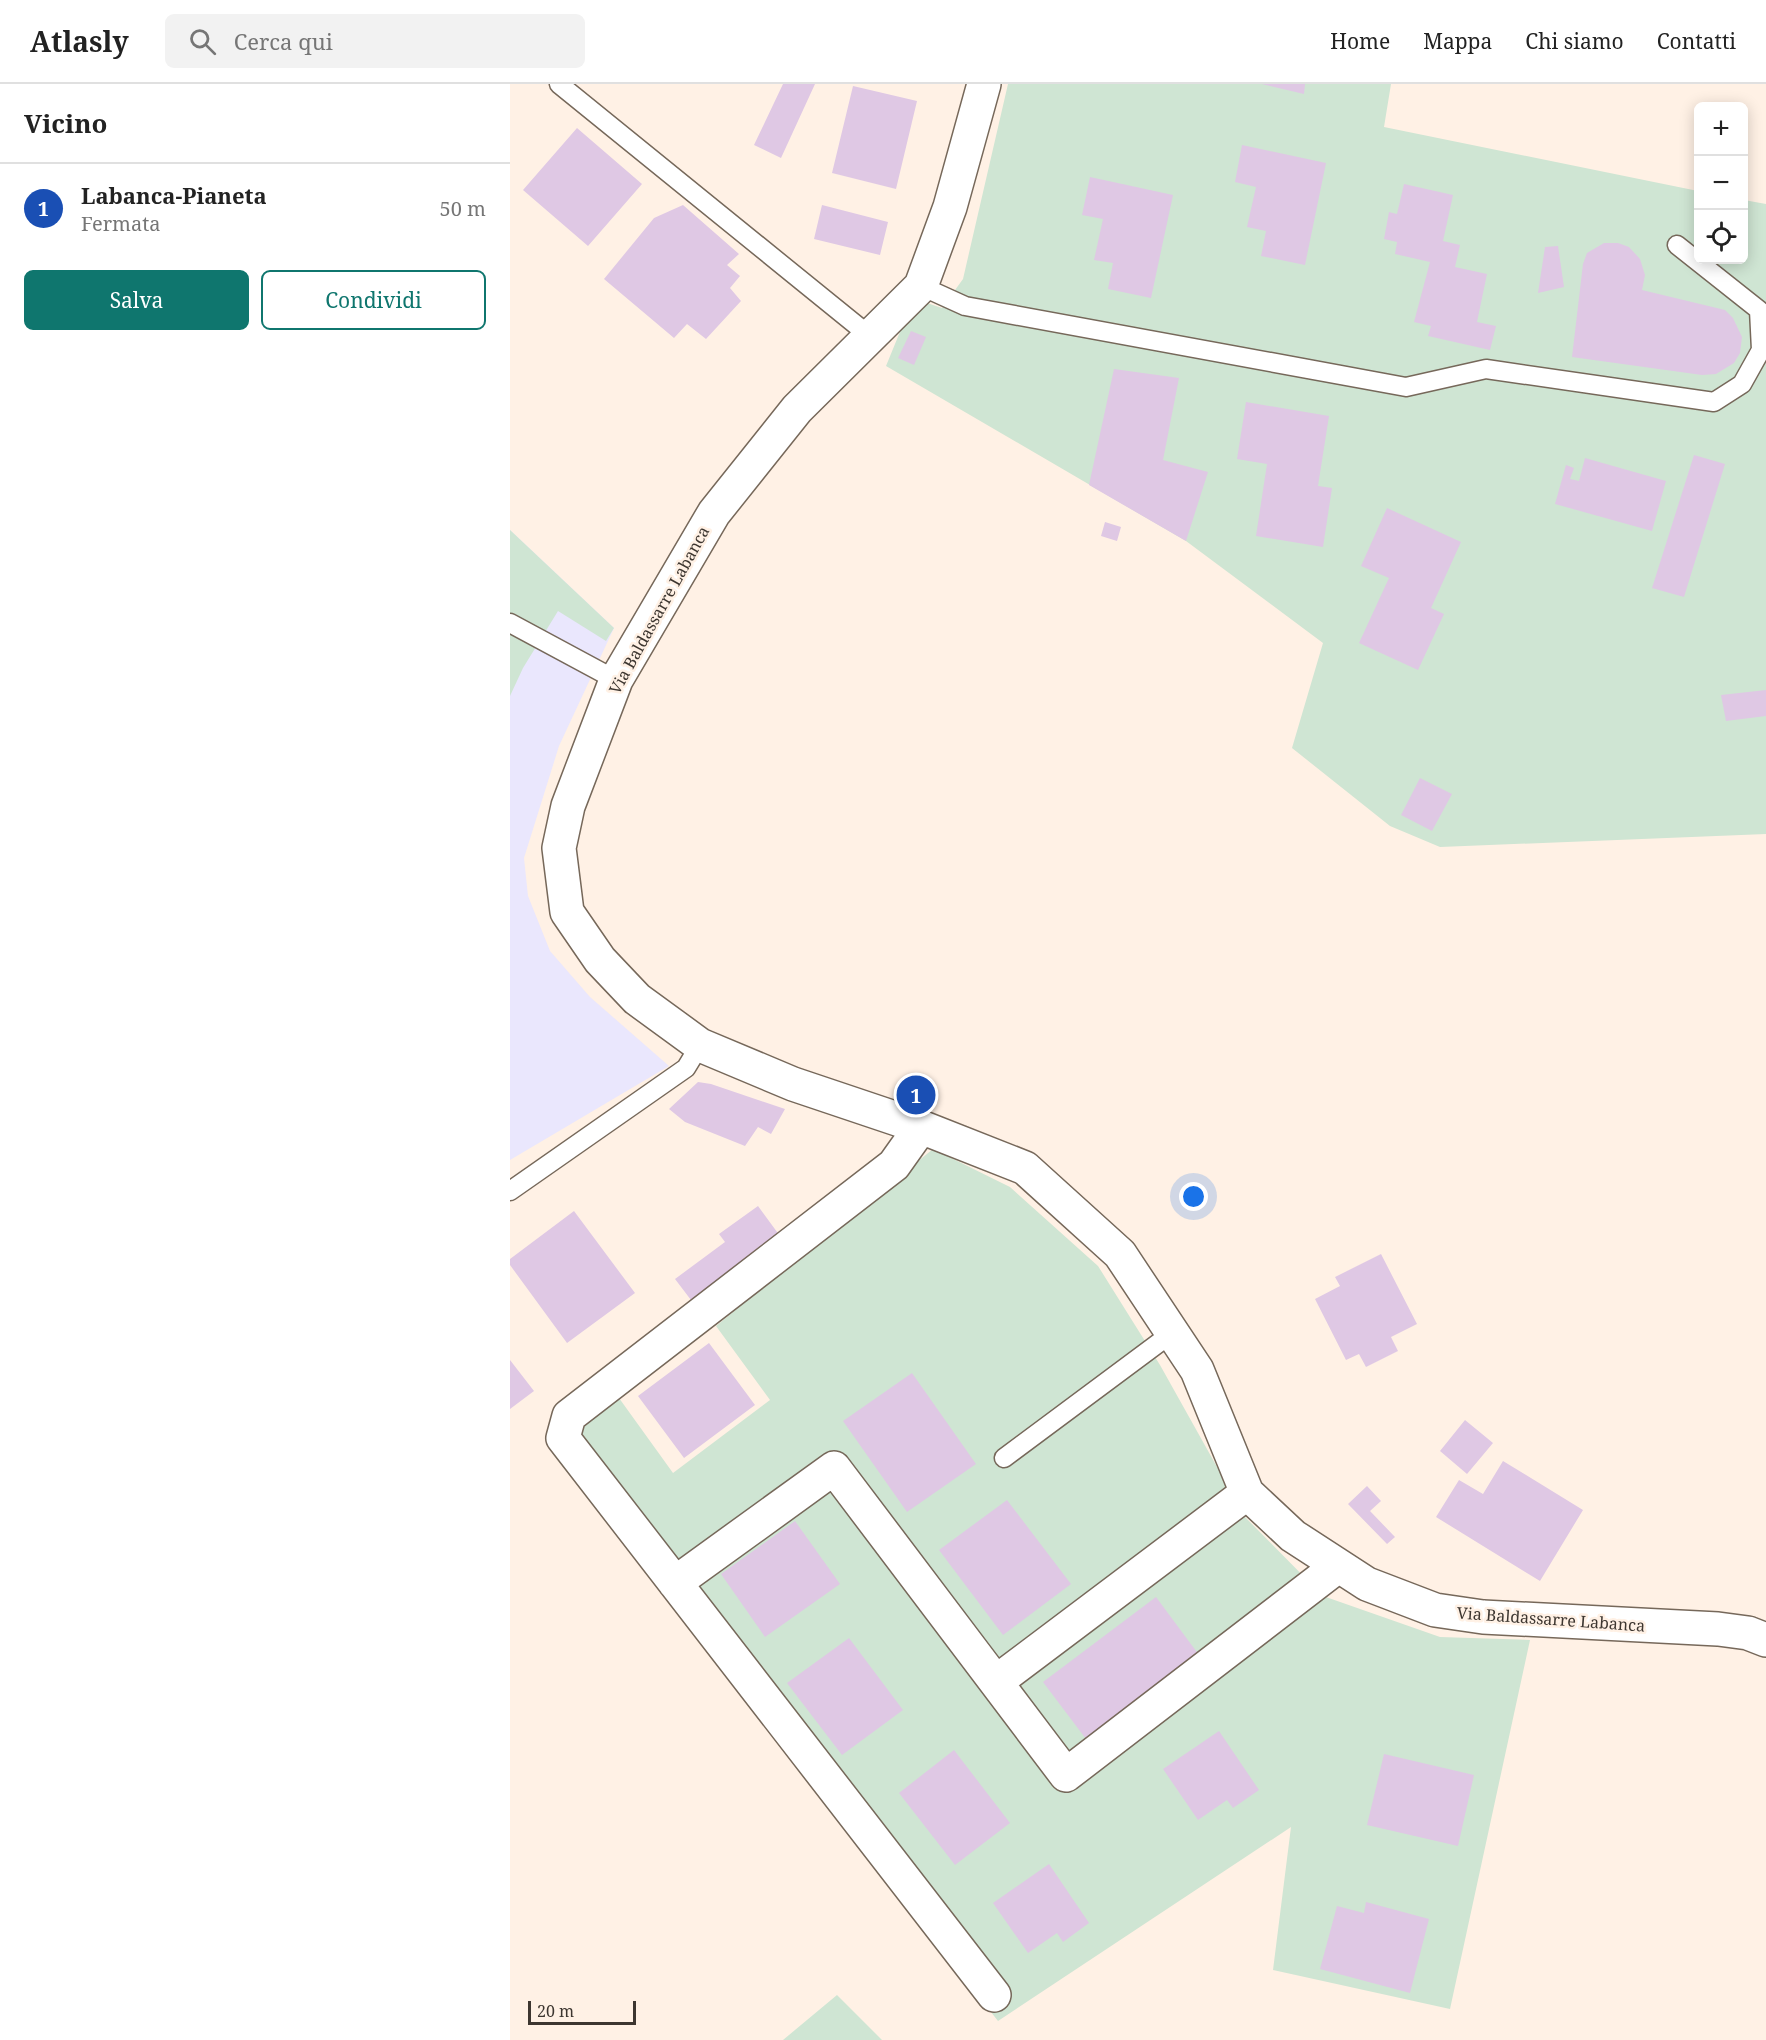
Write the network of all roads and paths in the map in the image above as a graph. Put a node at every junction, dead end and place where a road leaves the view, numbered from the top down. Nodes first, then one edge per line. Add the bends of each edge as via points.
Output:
1 (559, 84) edge
2 (984, 84) edge
3 (1677, 245) dead end
4 (921, 286) junction
5 (871, 337) junction
6 (510, 623) edge
7 (616, 680) junction
8 (700, 1045) junction
9 (921, 1127) junction
10 (511, 1188) edge
11 (1172, 1333) junction
12 (1004, 1458) dead end
13 (1247, 1493) junction
14 (1338, 1566) junction
15 (675, 1583) junction
16 (1760, 1634) edge
17 (996, 1682) junction
18 (994, 1995) dead end

1 - 5 lane
2 - 4 street, Via Baldassarre Labanca via 950,207
3 - 4 lane via 1759,310 1761,350 1742,384 1714,402 1486,369 1406,387 965,306
4 - 5 street, Via Baldassarre Labanca
5 - 7 street, Via Baldassarre Labanca via 797,409 714,513
6 - 7 lane
7 - 8 street, Via Baldassarre Labanca via 565,817 559,848 567,912 600,960 637,999
8 - 9 street, Via Baldassarre Labanca via 793,1084
8 - 10 lane via 686,1068
9 - 11 street, Via Baldassarre Labanca via 1025,1168 1120,1254
9 - 15 street via 894,1165 569,1416 563,1438
11 - 12 lane
11 - 13 street, Via Baldassarre Labanca via 1197,1370
13 - 14 street, Via Baldassarre Labanca via 1293,1536
13 - 17 street
14 - 16 street, Via Baldassarre Labanca via 1367,1584 1435,1610 1483,1617
14 - 17 street via 1066,1775
15 - 17 street via 834,1468
15 - 18 street

